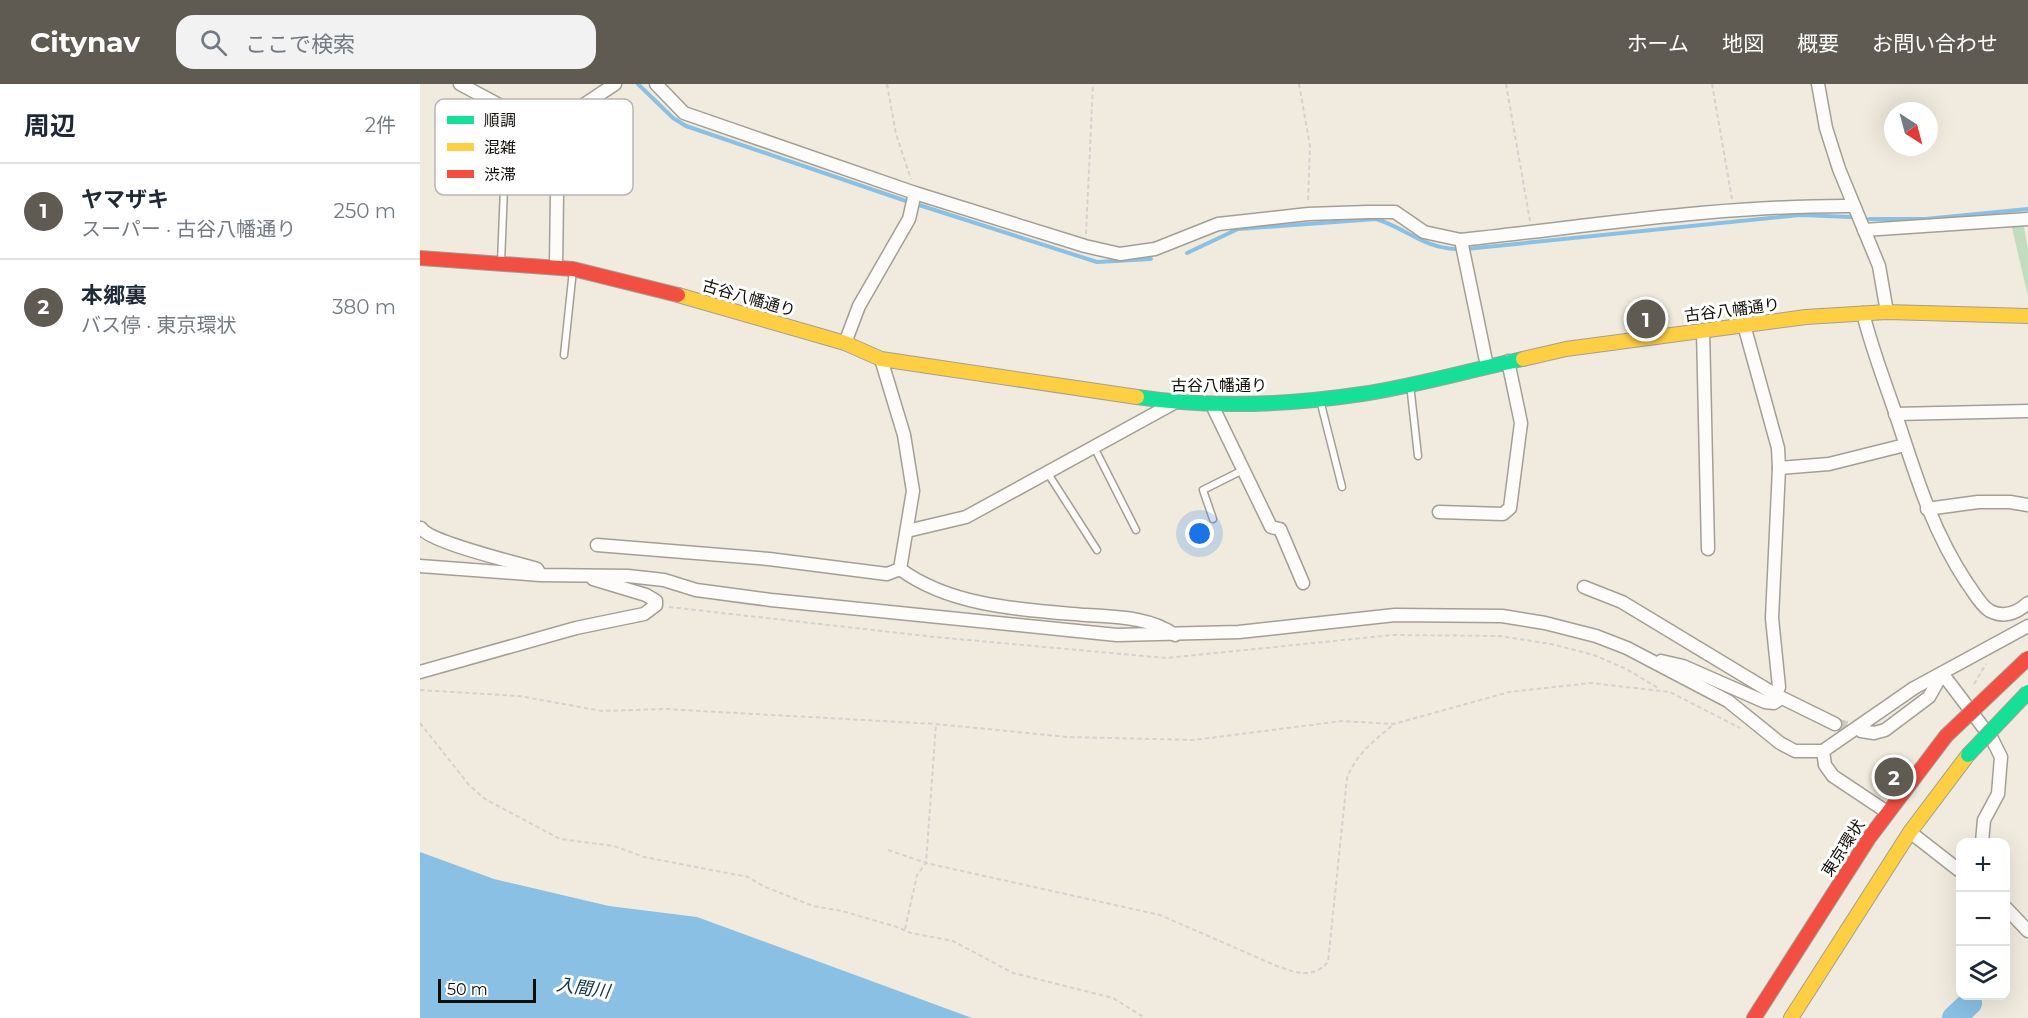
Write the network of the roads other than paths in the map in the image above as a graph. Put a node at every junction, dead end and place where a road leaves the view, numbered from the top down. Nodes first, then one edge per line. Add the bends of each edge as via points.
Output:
1 (460, 84) edge
2 (615, 84) edge
3 (656, 84) edge
4 (1818, 84) edge
5 (488, 99) edge
6 (592, 99) edge
7 (915, 193) junction
8 (504, 195) edge
9 (557, 195) edge
10 (1853, 206) junction
11 (2028, 219) edge
12 (1864, 230) junction
13 (1461, 240) junction
14 (420, 258) edge
15 (501, 264) junction
16 (556, 267) junction
17 (573, 269) junction
18 (1887, 312) junction
19 (1863, 313) junction
20 (2028, 316) edge
21 (1744, 325) junction
22 (1703, 330) junction
23 (844, 343) junction
24 (564, 355) dead end
25 (881, 359) junction
26 (1508, 361) junction
27 (1487, 366) junction
28 (1410, 383) junction
29 (1320, 399) junction
30 (1174, 403) junction
31 (1211, 403) junction
32 (2028, 411) edge
33 (1895, 414) junction
34 (1905, 445) junction
35 (1094, 447) junction
36 (1418, 456) dead end
37 (1779, 468) junction
38 (1244, 469) junction
39 (1047, 472) junction
40 (1342, 487) dead end
41 (2028, 505) edge
42 (1927, 509) junction
43 (1439, 512) dead end
44 (1213, 519) dead end
45 (421, 528) edge
46 (1136, 530) dead end
47 (907, 531) junction
48 (597, 545) dead end
49 (1708, 549) dead end
50 (1097, 550) dead end
51 (420, 566) edge
52 (900, 569) junction
53 (540, 575) junction
54 (580, 575) junction
55 (1303, 583) dead end
56 (1584, 587) dead end
57 (2028, 603) edge
58 (2028, 626) edge
59 (1175, 635) junction
60 (2028, 658) edge
61 (1654, 661) junction
62 (420, 672) edge
63 (1942, 673) junction
64 (2028, 692) edge
65 (1779, 696) junction
66 (1835, 724) tunnel mouth
67 (1861, 730) tunnel mouth
68 (1823, 751) junction
69 (1887, 812) junction
70 (1910, 832) junction
71 (1982, 838) edge
72 (1956, 868) edge
73 (2010, 912) edge
74 (2028, 931) edge
75 (1754, 1018) edge
76 (1791, 1018) edge

1 - 5 street
2 - 6 street
3 - 7 street via 684,113
4 - 10 street via 1826,128
7 - 13 street via 1120,254 1155,249 1218,224 1308,214 1395,212 1424,232
7 - 23 street via 909,219 859,306
8 - 15 lane
9 - 16 street
10 - 12 street
10 - 13 street via 1734,211
11 - 12 street
12 - 18 street via 1880,272
13 - 27 street
14 - 15 main road, 古谷八幡通り
15 - 16 main road, 古谷八幡通り
16 - 17 main road, 古谷八幡通り
17 - 23 main road, 古谷八幡通り via 643,285
17 - 24 lane
18 - 19 main road, 古谷八幡通り
18 - 20 main road, 古谷八幡通り
19 - 21 main road, 古谷八幡通り
19 - 33 street via 1871,350
21 - 22 main road, 古谷八幡通り
21 - 37 street via 1778,448
22 - 26 main road, 古谷八幡通り
22 - 49 street
23 - 25 main road, 古谷八幡通り
25 - 30 main road, 古谷八幡通り
25 - 47 street via 904,435 914,491
26 - 27 main road, 古谷八幡通り
26 - 43 street via 1521,423 1510,508 1503,514
27 - 28 main road, 古谷八幡通り
28 - 29 main road, 古谷八幡通り
28 - 36 lane
29 - 31 main road, 古谷八幡通り
29 - 40 lane
30 - 31 main road, 古谷八幡通り
30 - 35 street
31 - 38 street
32 - 33 street
33 - 34 street
34 - 37 street via 1822,465
34 - 42 street
35 - 39 street
35 - 46 lane
37 - 65 street via 1772,590
38 - 44 lane via 1203,490
38 - 55 street via 1271,526 1280,529
39 - 47 street via 966,517
39 - 50 lane
41 - 42 street via 1985,502
42 - 57 street via 1952,560 1984,606 2006,614
45 - 53 street via 425,534 448,543 537,568
47 - 52 street
48 - 52 street via 769,559 887,574
51 - 53 street
52 - 59 street via 913,579 970,599 1126,618 1162,625
53 - 54 street
54 - 59 street via 664,580 696,590 771,600 1117,635
54 - 62 street via 646,595 656,605 644,614 576,628
56 - 65 street via 1622,602
58 - 63 street
59 - 61 street via 1395,615 1492,616 1545,622 1596,636
60 - 69 main road, 東京環状, bridge via 1946,736
61 - 65 street via 1683,666 1765,702 1774,703
61 - 68 street via 1728,701 1788,747 1808,753
63 - 67 street via 1929,697 1885,730 1874,734
63 - 68 street
63 - 71 street via 2001,757 1998,794 1984,820
64 - 70 main road, bridge via 1968,755
65 - 66 street
68 - 69 street via 1825,765 1833,776
69 - 75 main road, 東京環状
70 - 72 street
70 - 76 main road
73 - 74 street

